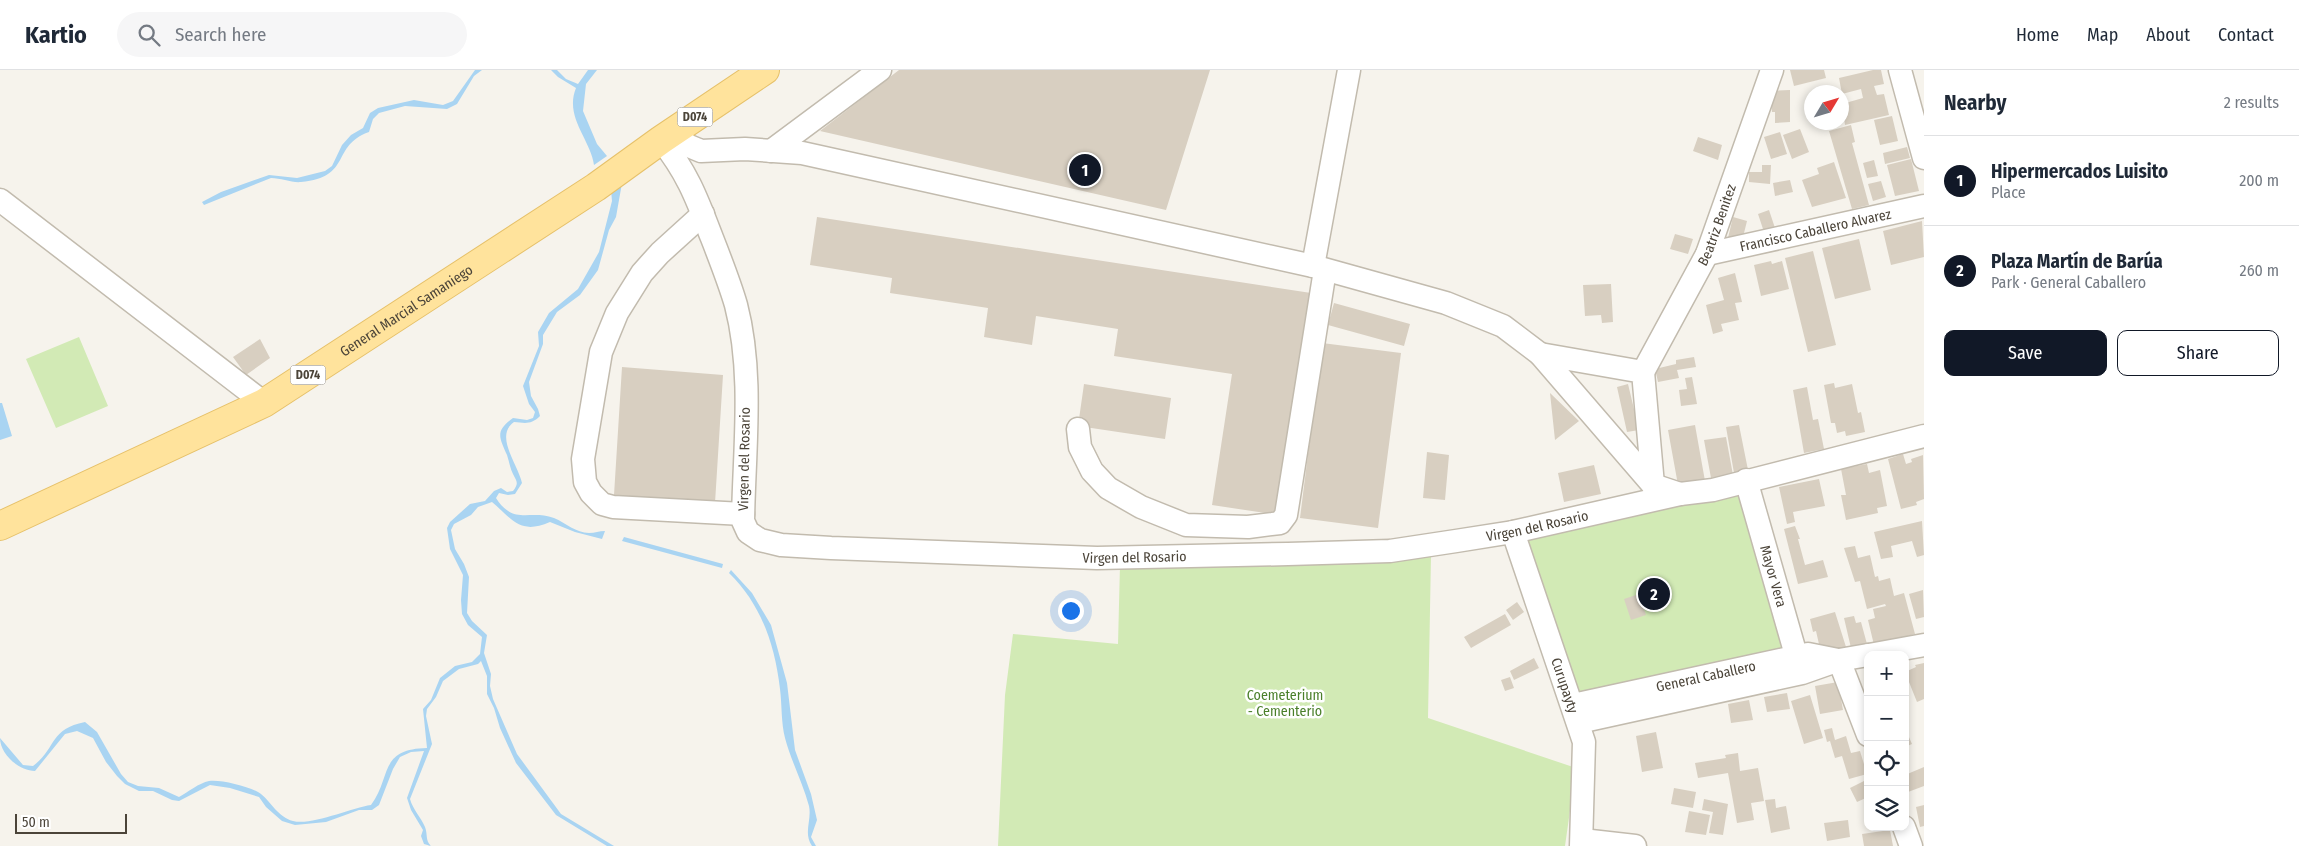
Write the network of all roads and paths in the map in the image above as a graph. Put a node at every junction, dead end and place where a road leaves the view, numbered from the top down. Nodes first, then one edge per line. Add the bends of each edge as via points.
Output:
1 (765, 70) edge
2 (880, 70) edge
3 (1349, 70) edge
4 (1772, 70) edge
5 (1900, 70) edge
6 (666, 137) junction
7 (771, 151) junction
8 (1924, 158) edge
9 (0, 200) edge
10 (1924, 206) edge
11 (703, 214) junction
12 (1707, 254) junction
13 (1319, 268) junction
14 (1540, 354) junction
15 (1643, 372) junction
16 (264, 403) junction
17 (1078, 429) dead end
18 (1924, 436) edge
19 (1751, 478) junction
20 (1653, 485) junction
21 (1680, 494) junction
22 (743, 514) junction
23 (0, 526) edge
24 (1513, 532) junction
25 (1924, 645) edge
26 (1890, 651) edge
27 (1864, 656) edge
28 (1839, 660) junction
29 (1805, 663) junction
30 (1576, 713) junction
31 (1864, 725) edge
32 (1905, 831) edge
33 (1581, 843) edge
34 (1635, 846) edge
35 (1911, 846) edge

1 - 6 main road, General Marcial Samaniego / D074
2 - 7 street
3 - 13 street
4 - 12 street, Beatriz Benitez
5 - 8 street
6 - 7 street via 701,152
6 - 11 street, Virgen del Rosario
6 - 16 main road, General Marcial Samaniego / D074 via 596,187
7 - 13 street via 802,153
9 - 16 street
10 - 12 street, Francisco Caballero Alvarez
11 - 22 street, Virgen del Rosario via 736,305 743,348 746,398
11 - 22 street via 648,266 617,313 601,352 583,459 585,482 602,504 612,507
12 - 15 street, Beatriz Benitez
13 - 14 street via 1446,303 1503,326
13 - 17 street via 1286,514 1280,522 1248,527 1186,525 1141,507 1108,488 1092,471 1082,452
14 - 15 street
14 - 20 street
15 - 20 street
16 - 23 main road, General Marcial Samaniego / D074
18 - 19 street, Virgen del Rosario
19 - 21 street, Virgen del Rosario via 1713,490
19 - 29 street, Mayor Vera
20 - 21 street
21 - 24 street, Virgen del Rosario
22 - 24 street, Virgen del Rosario via 745,527 753,536 781,545 1097,558 1390,551
24 - 30 street, Curupayty
25 - 26 street, General Caballero
27 - 28 street, General Caballero
28 - 29 street, General Caballero
28 - 31 street
29 - 30 street, General Caballero
30 - 33 street, Curupayty via 1584,742
32 - 35 street
33 - 34 street

